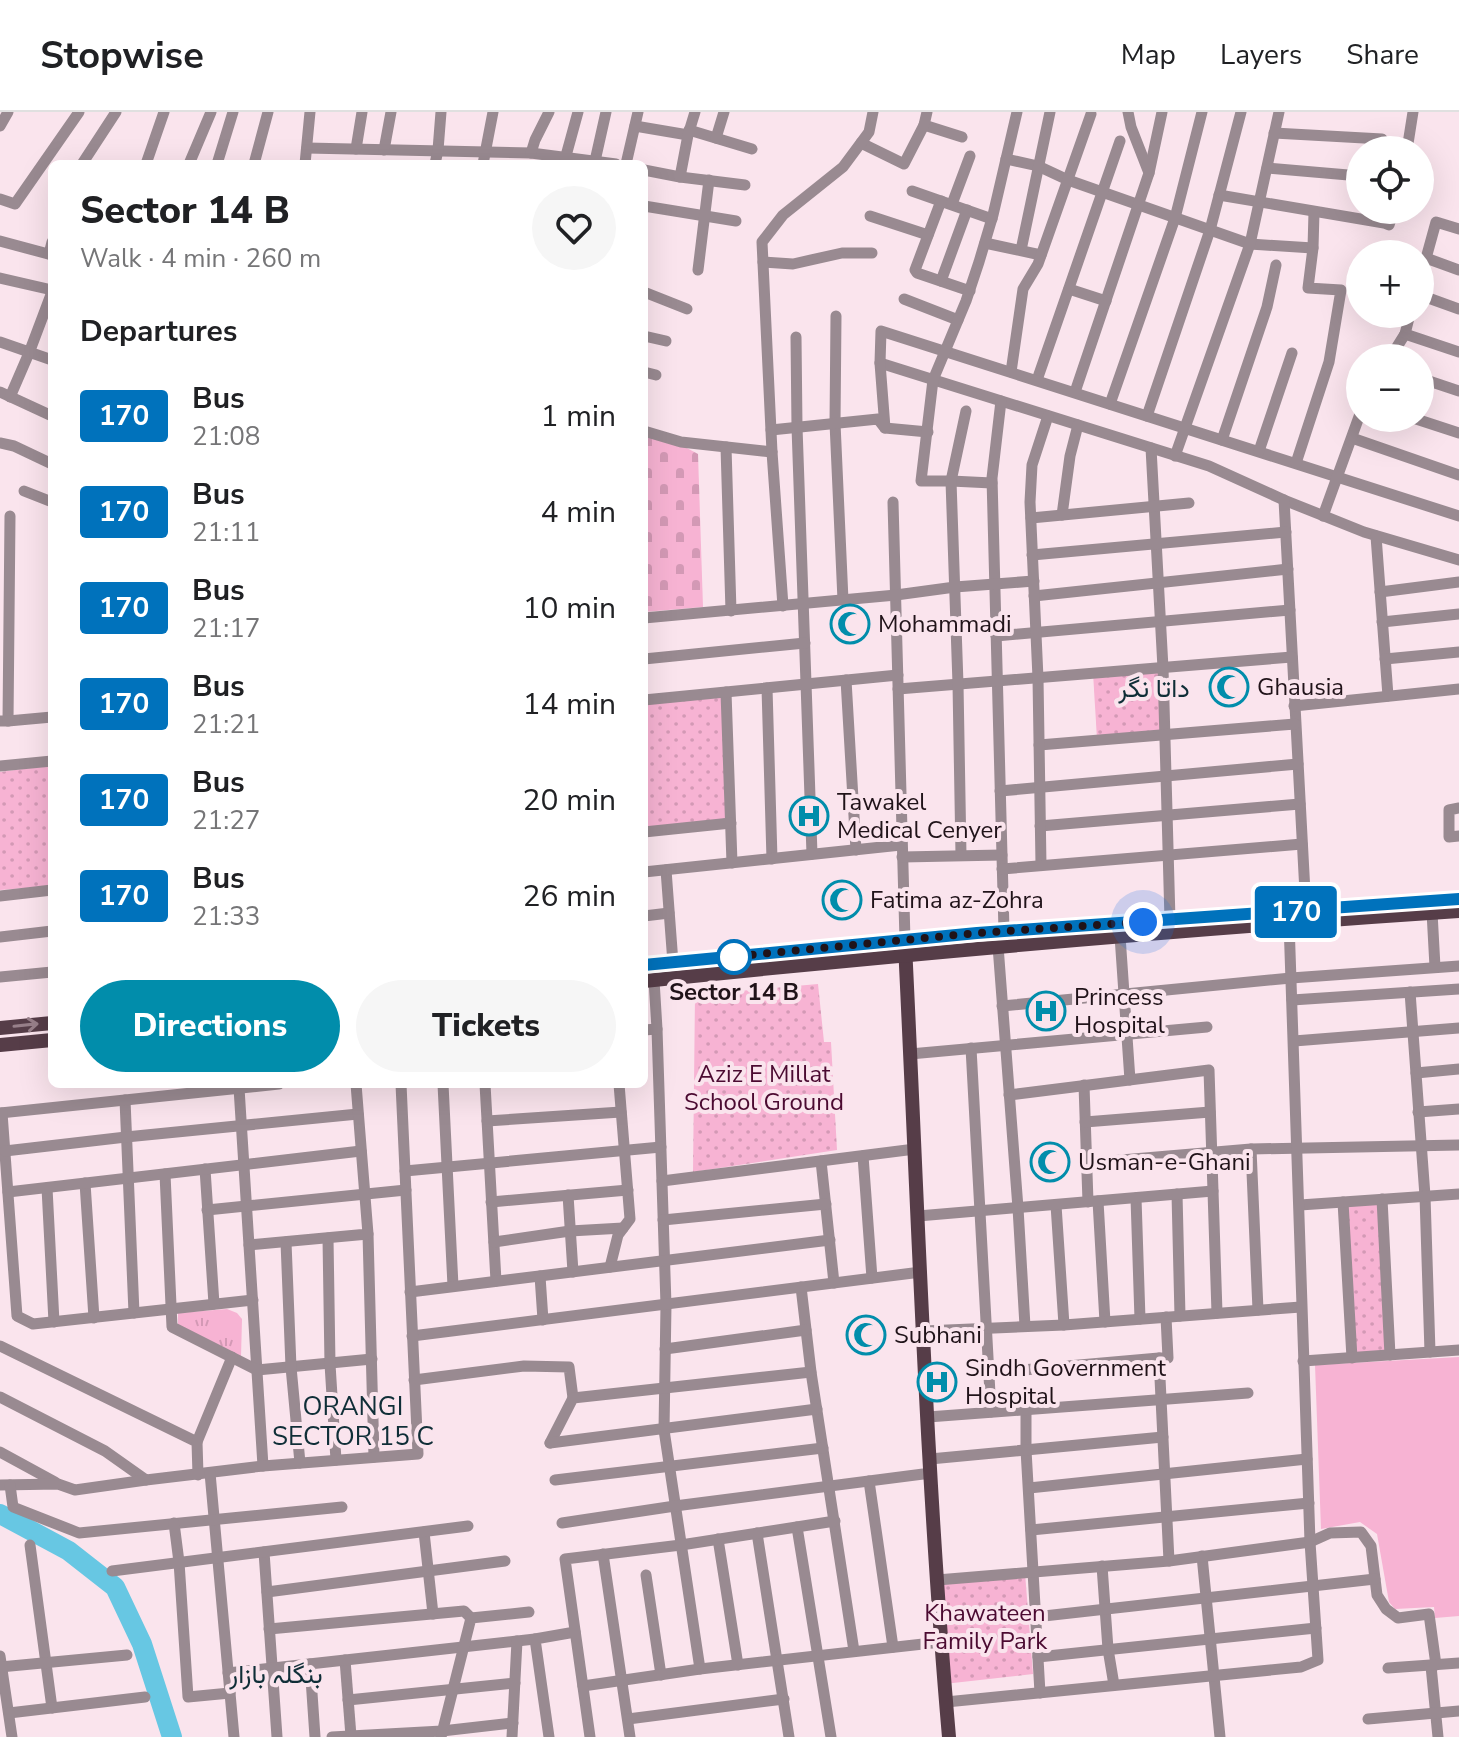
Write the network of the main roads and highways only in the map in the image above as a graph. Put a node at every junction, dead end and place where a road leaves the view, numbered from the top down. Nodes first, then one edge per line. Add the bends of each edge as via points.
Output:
1 (1459, 899) edge
2 (1459, 911) edge
3 (905, 947) junction
4 (648, 965) edge
5 (649, 980) edge
6 (48, 1023) edge
7 (0, 1028) edge
8 (48, 1040) edge
9 (0, 1045) edge
10 (949, 1737) edge

1 - 3 main road via 1004,931
2 - 3 main road via 998,946
3 - 4 main road
3 - 5 main road
3 - 10 main road
7 -> 6 main road
8 - 9 main road

